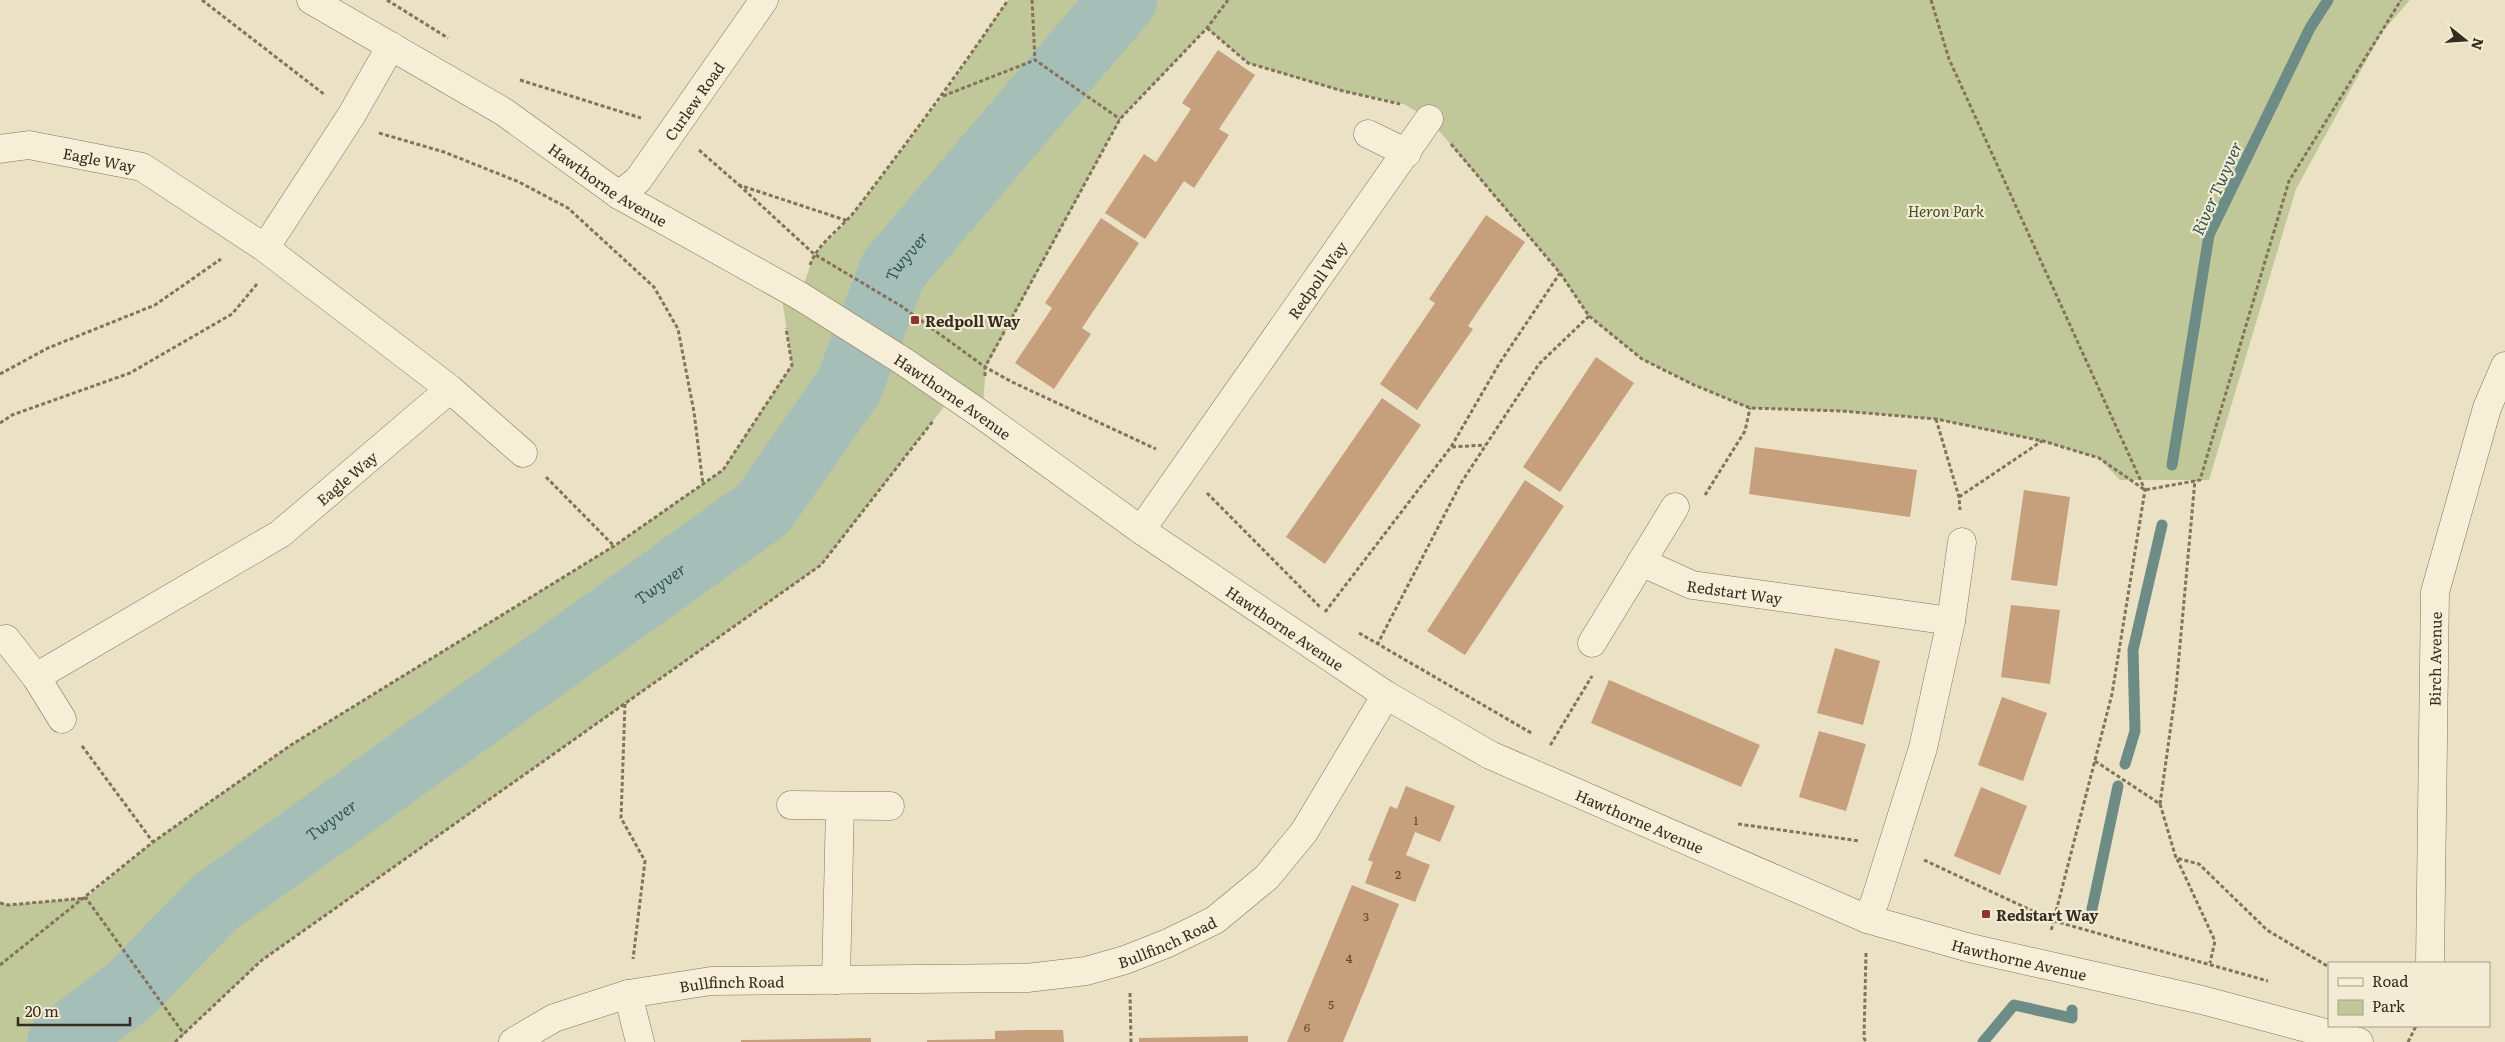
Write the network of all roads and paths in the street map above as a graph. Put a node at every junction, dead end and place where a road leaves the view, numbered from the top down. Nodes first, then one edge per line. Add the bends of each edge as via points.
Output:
1 (202, 0) edge
2 (311, 0) edge
3 (387, 0) edge
4 (764, 0) edge
5 (1008, 0) edge
6 (1032, 0) edge
7 (1228, 0) edge
8 (1932, 0) edge
9 (2401, 0) edge
10 (1207, 28) junction
11 (455, 42) dead end
12 (391, 46) junction
13 (1035, 60) junction
14 (514, 78) dead end
15 (943, 96) junction
16 (1120, 118) junction
17 (348, 119) junction
18 (1429, 119) junction
19 (674, 128) junction
20 (1368, 134) dead end
21 (0, 149) edge
22 (1407, 153) junction
23 (739, 185) junction
24 (619, 195) junction
25 (848, 221) junction
26 (265, 248) junction
27 (814, 254) junction
28 (1560, 273) junction
29 (790, 290) junction
30 (1589, 316) junction
31 (2505, 366) edge
32 (986, 367) junction
33 (0, 374) edge
34 (450, 390) junction
35 (953, 394) junction
36 (1750, 408) junction
37 (982, 415) junction
38 (1936, 419) junction
39 (0, 423) edge
40 (2043, 441) junction
41 (1486, 445) junction
42 (1452, 446) junction
43 (523, 453) joint
44 (1185, 470) junction
45 (2195, 480) junction
46 (703, 484) junction
47 (2145, 490) junction
48 (1704, 496) dead end
49 (1675, 507) dead end
50 (1141, 530) junction
51 (1962, 542) dead end
52 (614, 546) junction
53 (1641, 562) junction
54 (1325, 612) junction
55 (1332, 617) dead end
56 (1951, 621) junction
57 (1355, 631) dead end
58 (6, 639) dead end
59 (1592, 643) dead end
60 (1377, 644) junction
61 (1593, 673) dead end
62 (36, 678) junction
63 (1386, 695) junction
64 (625, 704) junction
65 (62, 719) joint
66 (1534, 735) dead end
67 (1543, 740) dead end
68 (1551, 744) junction
69 (1560, 748) dead end
70 (2095, 761) junction
71 (2160, 804) junction
72 (791, 805) dead end
73 (840, 806) junction
74 (890, 806) dead end
75 (1729, 823) dead end
76 (153, 842) junction
77 (1892, 848) junction
78 (2176, 858) junction
79 (86, 898) junction
80 (0, 903) edge
81 (1867, 919) junction
82 (2054, 921) junction
83 (1125, 960) junction
84 (2430, 962) edge
85 (2210, 963) junction
86 (0, 965) edge
87 (2328, 966) edge
88 (836, 980) junction
89 (628, 994) junction
90 (2202, 1000) junction
91 (2416, 1027) edge
92 (184, 1034) junction
93 (1863, 1041) edge
94 (175, 1042) edge
95 (513, 1042) edge
96 (640, 1042) edge
97 (1131, 1042) edge
98 (2359, 1042) edge
99 (2408, 1042) edge

1 - 17 path
2 - 12 street, Hawthorne Avenue
3 - 11 path
4 - 19 street, Curlew Road
5 - 15 path
6 - 13 path
7 - 10 path
8 - 47 path via 1949,59
9 - 45 path via 2289,182 2200,480
10 - 16 path
10 - 18 path via 1248,63 1343,91 1404,104
12 - 17 street
12 - 24 street, Hawthorne Avenue via 504,112
13 - 15 path
13 - 16 path
14 - 19 path
15 - 25 path
16 - 32 path
17 - 26 street
17 - 46 path via 519,182 568,208 654,287 678,329 694,412
18 - 22 street, Redpoll Way
18 - 28 path
19 - 23 path
19 - 24 street, Curlew Road via 638,180
20 - 22 street
21 - 26 street, Eagle Way via 29,145 142,167
22 - 44 street, Redpoll Way
23 - 25 path
23 - 27 path
24 - 29 street, Hawthorne Avenue
25 - 27 path
26 - 33 path via 155,305 48,348
26 - 34 street, Eagle Way
26 - 39 path via 232,314 130,373 12,415
27 - 29 path
27 - 32 path via 902,306
28 - 30 path
28 - 42 path via 1500,364
29 - 35 street, Hawthorne Avenue
29 - 46 path via 792,365 723,470
30 - 36 path via 1642,360
30 - 41 path via 1539,364
31 - 84 street, Birch Avenue via 2486,408 2435,592
32 - 37 path
32 - 44 path via 1171,456
34 - 43 street
34 - 62 street, Eagle Way via 280,534
35 - 37 street, Hawthorne Avenue
35 - 64 path via 821,565
36 - 38 path
36 - 48 path via 1745,431
37 - 50 street, Hawthorne Avenue
38 - 40 path
38 - 40 path via 1958,497
40 - 47 path via 2099,458
41 - 42 path
41 - 60 path via 1461,483
42 - 54 path
43 - 52 path
44 - 50 street, Redpoll Way
44 - 54 path
45 - 47 path
45 - 71 path via 2176,689
46 - 52 path
47 - 70 path via 2112,694
49 - 53 street
50 - 63 street, Hawthorne Avenue
51 - 56 street
52 - 76 path via 291,745
53 - 56 street, Redstart Way via 1692,585
53 - 59 street
54 - 55 path
56 - 77 street via 1923,748
57 - 60 path
58 - 62 street
60 - 66 path
61 - 68 path
62 - 65 street
63 - 81 street, Hawthorne Avenue via 1490,755
63 - 83 street, Bullfinch Road via 1304,832 1267,877 1215,920
64 - 89 path via 622,818 645,861
64 - 92 path via 262,960
65 - 76 path
67 - 68 path
68 - 69 path
70 - 71 path
70 - 82 path
71 - 78 path
72 - 73 street
73 - 74 street
73 - 88 street
75 - 77 path via 1865,841
76 - 79 path
77 - 81 street
77 - 82 path
78 - 85 path via 2215,941
78 - 87 path via 2198,864 2267,930
79 - 80 path
79 - 86 path
79 - 92 path
81 - 90 street, Hawthorne Avenue via 1970,948
81 - 93 path
82 - 85 path
83 - 88 street, Bullfinch Road via 1086,970 1027,978
83 - 97 path via 1130,980
85 - 90 path
88 - 89 street, Bullfinch Road via 711,981
89 - 95 street, Bullfinch Road via 554,1018
89 - 96 street
90 - 98 street, Hawthorne Avenue
91 - 99 path
92 - 94 path

